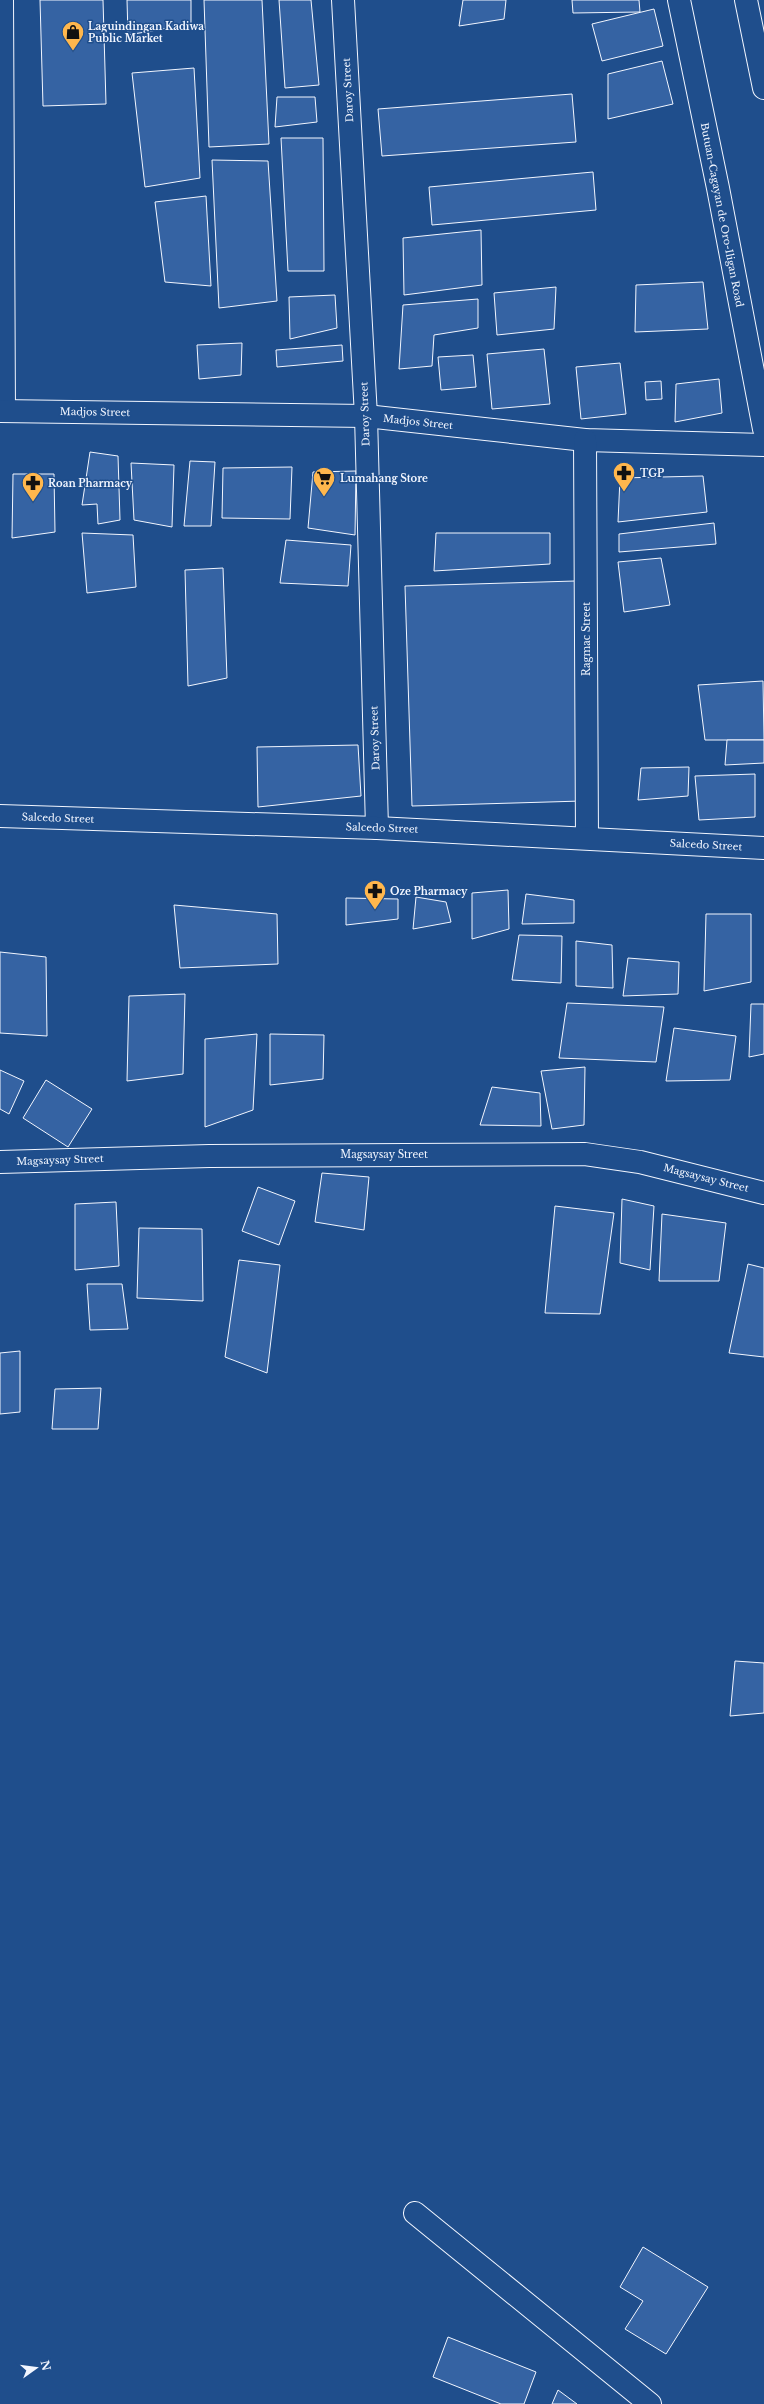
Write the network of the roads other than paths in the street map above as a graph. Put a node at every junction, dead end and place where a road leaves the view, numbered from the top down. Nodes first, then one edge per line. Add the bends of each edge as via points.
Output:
1 (2, 0) edge
2 (343, 0) edge
3 (679, 0) edge
4 (746, 0) edge
5 (764, 88) edge
6 (2, 411) edge
7 (366, 416) junction
8 (764, 429) edge
9 (585, 440) junction
10 (764, 445) edge
11 (0, 816) edge
12 (377, 828) junction
13 (587, 838) junction
14 (764, 848) edge
15 (0, 1162) edge
16 (764, 1193) edge
17 (415, 2213) dead end
18 (650, 2404) edge

1 - 6 main road
2 - 7 main road, Daroy Street
3 - 8 main road, Butuan-Cagayan de Oro-Iligan Road
4 - 5 main road
6 - 7 main road, Madjos Street
7 - 9 main road, Madjos Street
7 - 12 main road, Daroy Street
9 - 10 main road, Madjos Street
9 - 13 main road, Ragmac Street
11 - 12 main road, Salcedo Street
12 - 13 main road, Salcedo Street
13 - 14 main road, Salcedo Street
15 - 16 main road, Magsaysay Street via 209,1156 585,1154 640,1162
17 - 18 main road

